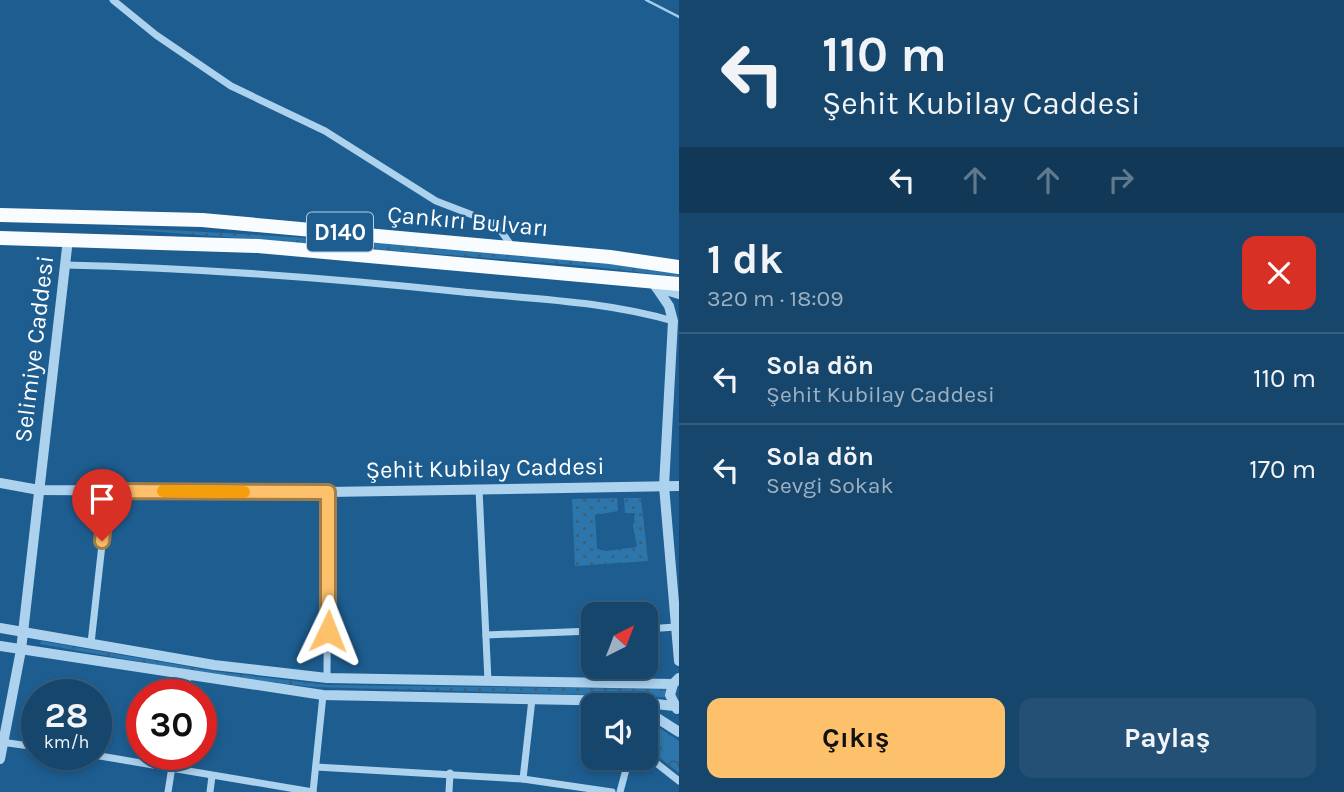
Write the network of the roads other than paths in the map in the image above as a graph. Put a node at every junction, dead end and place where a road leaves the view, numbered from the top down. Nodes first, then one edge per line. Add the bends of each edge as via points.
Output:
1 (113, 0) edge
2 (0, 215) edge
3 (0, 238) edge
4 (68, 239) junction
5 (514, 249) junction
6 (65, 265) junction
7 (679, 267) edge
8 (616, 277) junction
9 (679, 284) edge
10 (656, 288) junction
11 (679, 294) edge
12 (673, 321) junction
13 (679, 476) edge
14 (0, 483) edge
15 (664, 486) junction
16 (678, 486) edge
17 (479, 489) junction
18 (39, 490) junction
19 (108, 491) junction
20 (328, 492) junction
21 (679, 492) edge
22 (676, 627) junction
23 (0, 628) edge
24 (658, 628) edge
25 (23, 631) junction
26 (581, 631) edge
27 (486, 635) junction
28 (91, 643) junction
29 (0, 646) edge
30 (21, 650) junction
31 (679, 661) edge
32 (188, 677) joint
33 (327, 678) junction
34 (488, 681) junction
35 (676, 681) edge
36 (323, 695) junction
37 (532, 699) junction
38 (581, 701) edge
39 (658, 706) edge
40 (676, 708) edge
41 (658, 719) edge
42 (679, 732) edge
43 (2, 742) edge
44 (21, 745) edge
45 (0, 759) edge
46 (658, 764) edge
47 (316, 766) junction
48 (171, 770) edge
49 (188, 770) edge
50 (626, 770) edge
51 (450, 773) junction
52 (212, 776) junction
53 (523, 779) junction
54 (679, 781) edge
55 (168, 792) edge
56 (210, 792) edge
57 (313, 792) edge
58 (449, 792) edge
59 (612, 792) edge
60 (621, 792) edge

1 - 5 street via 232,86 325,131 436,201 496,224
2 - 5 highway, Çankırı Bulvarı / D140 via 202,220
3 - 4 highway, Çankırı Bulvarı / D140
4 - 6 street, Selimiye Caddesi
4 - 8 highway, Çankırı Bulvarı / D140 via 258,246
5 - 7 highway, Çankırı Bulvarı / D140
6 - 12 street via 189,267 336,279 607,307
6 - 18 street, Selimiye Caddesi
8 - 9 highway, Çankırı Bulvarı / D140
8 - 10 street, Çankırı Bulvarı
10 - 11 street, Çankırı Bulvarı
10 - 12 street
12 - 15 street
13 - 16 street
14 - 18 street, Şehit Kubilay Caddesi
15 - 16 street, Şehit Kubilay Caddesi
15 - 17 street, Şehit Kubilay Caddesi
15 - 22 street
16 - 21 street
17 - 20 street, Şehit Kubilay Caddesi
17 - 27 street
18 - 19 street, Şehit Kubilay Caddesi
18 - 25 street, Selimiye Caddesi
19 - 20 street, Şehit Kubilay Caddesi
19 - 28 street
20 - 33 street
22 - 24 street
22 - 31 street
23 - 25 street
25 - 28 street
25 - 30 street, Selimiye Caddesi
26 - 27 street
27 - 34 street
28 - 33 street via 224,667
29 - 30 street
30 - 32 street
30 - 43 street, Selimiye Caddesi
32 - 36 street
33 - 34 street
34 - 35 street
35 - 40 street via 670,695
36 - 37 street
36 - 47 street
37 - 38 street
37 - 53 street
39 - 40 street
41 - 42 street
43 - 44 street
43 - 45 street, Selimiye Caddesi
46 - 54 street
47 - 51 street
47 - 57 street
48 - 55 street
49 - 52 street
50 - 60 street
51 - 53 street
51 - 58 street
52 - 56 street
52 - 57 street
53 - 59 street

